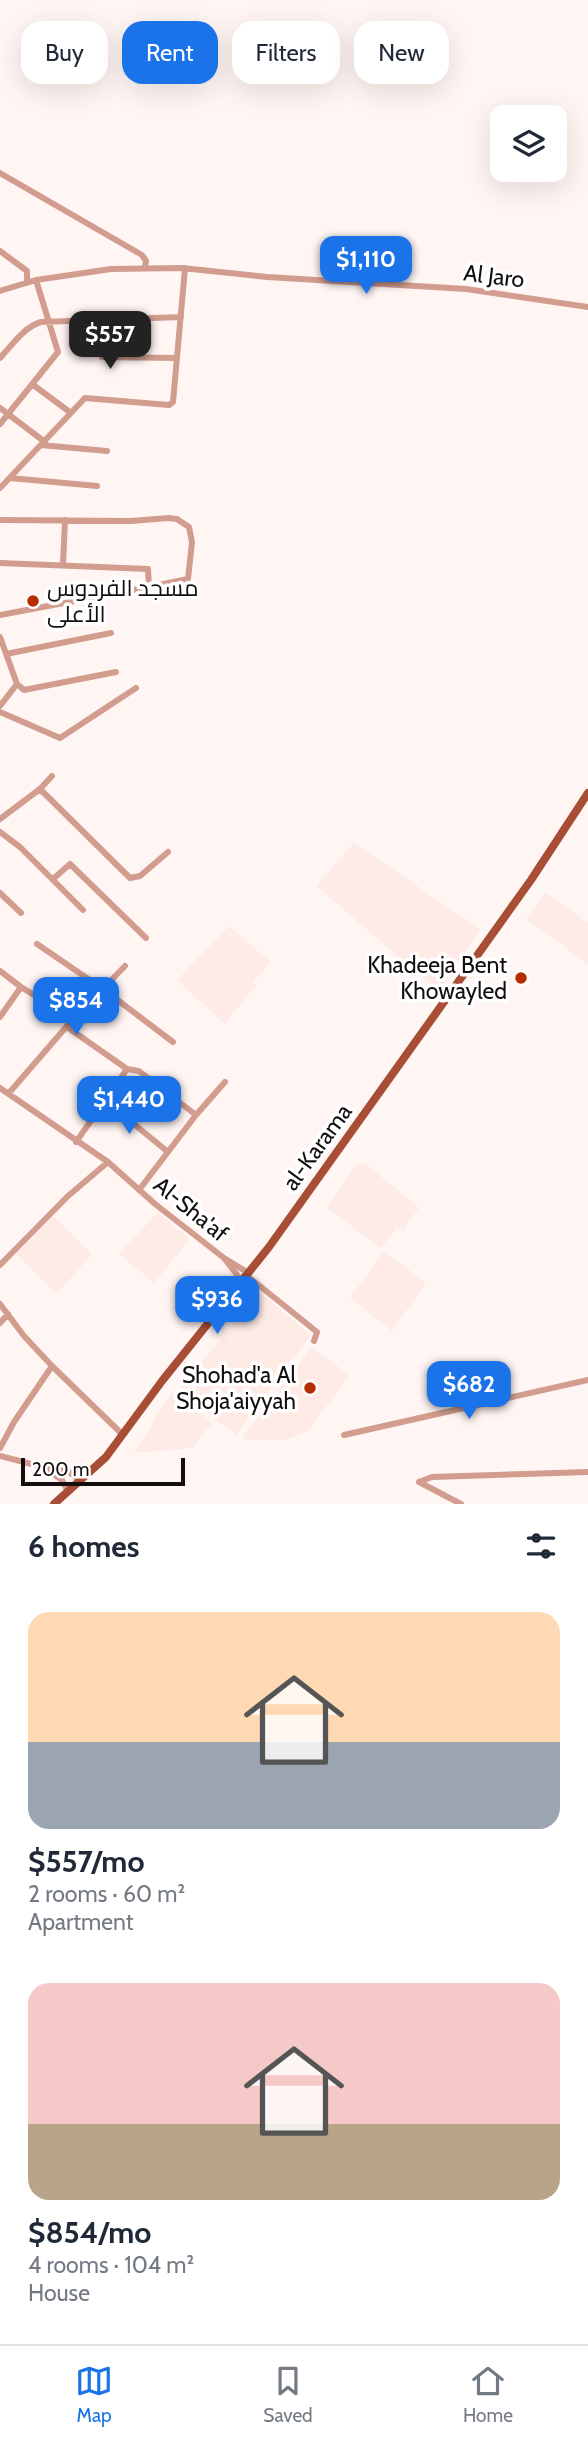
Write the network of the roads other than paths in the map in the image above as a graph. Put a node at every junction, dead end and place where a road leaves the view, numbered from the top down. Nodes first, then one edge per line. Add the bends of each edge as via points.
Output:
1 (0, 173) edge
2 (0, 251) edge
3 (145, 267) junction
4 (186, 268) junction
5 (36, 280) junction
6 (27, 282) junction
7 (0, 291) edge
8 (588, 307) edge
9 (181, 317) junction
10 (99, 319) junction
11 (49, 321) junction
12 (0, 358) edge
13 (177, 358) junction
14 (32, 384) junction
15 (0, 408) edge
16 (71, 413) junction
17 (8, 414) junction
18 (0, 424) edge
19 (43, 444) junction
20 (107, 451) dead end
21 (10, 478) junction
22 (97, 486) dead end
23 (0, 488) edge
24 (0, 520) edge
25 (65, 520) junction
26 (0, 563) edge
27 (63, 565) junction
28 (149, 587) junction
29 (0, 615) edge
30 (111, 633) dead end
31 (0, 637) edge
32 (6, 654) junction
33 (116, 672) dead end
34 (17, 684) junction
35 (136, 688) dead end
36 (0, 706) edge
37 (0, 712) edge
38 (52, 776) dead end
39 (40, 789) junction
40 (588, 793) edge
41 (0, 819) edge
42 (0, 832) edge
43 (168, 852) dead end
44 (53, 879) junction
45 (0, 893) edge
46 (83, 910) dead end
47 (21, 913) dead end
48 (146, 938) dead end
49 (37, 944) dead end
50 (125, 966) dead end
51 (0, 971) edge
52 (21, 987) junction
53 (103, 989) junction
54 (0, 1017) edge
55 (73, 1019) junction
56 (67, 1027) junction
57 (173, 1042) dead end
58 (127, 1069) junction
59 (225, 1082) dead end
60 (0, 1088) edge
61 (9, 1093) junction
62 (106, 1101) junction
63 (196, 1115) junction
64 (76, 1142) junction
65 (168, 1152) junction
66 (108, 1162) junction
67 (139, 1190) junction
68 (0, 1265) edge
69 (245, 1276) junction
70 (0, 1304) edge
71 (8, 1314) junction
72 (0, 1323) edge
73 (314, 1341) dead end
74 (52, 1366) junction
75 (588, 1380) edge
76 (122, 1434) junction
77 (344, 1435) dead end
78 (0, 1448) edge
79 (0, 1456) edge
80 (43, 1467) junction
81 (588, 1472) edge
82 (80, 1481) junction
83 (68, 1492) junction
84 (54, 1504) edge
85 (461, 1504) edge

1 - 3 street via 142,255
2 - 6 street via 27,271
3 - 4 street, Al Jaro
3 - 5 street, Al Jaro
4 - 8 street, Al Jaro via 466,289
4 - 9 street
5 - 6 street, Al Jaro
5 - 11 street
6 - 7 street, Al Jaro
9 - 10 street
9 - 13 street
10 - 11 street
10 - 13 street via 102,357
11 - 12 street via 33,324
11 - 14 street via 58,352
13 - 16 street via 169,405 85,398
14 - 16 street
14 - 17 street
15 - 17 street
16 - 19 street
17 - 18 street
17 - 19 street
19 - 20 street
19 - 21 street
21 - 22 street
21 - 23 street
24 - 25 street
25 - 27 street
25 - 28 street via 169,518 189,527 188,579
26 - 27 street
27 - 28 street via 148,569
28 - 29 street
30 - 32 street
31 - 32 street
32 - 34 street
33 - 34 street via 24,690
34 - 36 street
35 - 37 street via 60,738
38 - 39 street
39 - 41 street
39 - 43 street via 130,878 140,876
40 - 69 main road, al-Karama via 526,888
42 - 44 street
44 - 46 street
44 - 48 street via 70,864
45 - 47 street
49 - 53 street
50 - 53 street
51 - 52 street
52 - 54 street
52 - 55 street
53 - 55 street
53 - 57 street
55 - 56 street
56 - 58 street
56 - 61 street
58 - 62 street
58 - 63 street via 139,1071
59 - 63 street
60 - 61 street, Al-Sha'af
61 - 64 street, Al-Sha'af
62 - 64 street
62 - 65 street
63 - 65 street
64 - 66 street, Al-Sha'af
65 - 67 street
66 - 67 street, Al-Sha'af
66 - 68 street
67 - 69 street, Al-Sha'af
69 - 73 street, Al-Sha'af via 317,1332
69 - 76 main road, al-Karama
70 - 71 street
71 - 72 street
71 - 74 street
74 - 76 street
74 - 78 street
75 - 77 street
76 - 82 main road, al-Karama
79 - 80 street
80 - 82 street via 69,1472
80 - 83 street via 62,1480
81 - 85 street via 432,1477 419,1482
82 - 83 main road, al-Karama
83 - 84 main road, al-Karama

